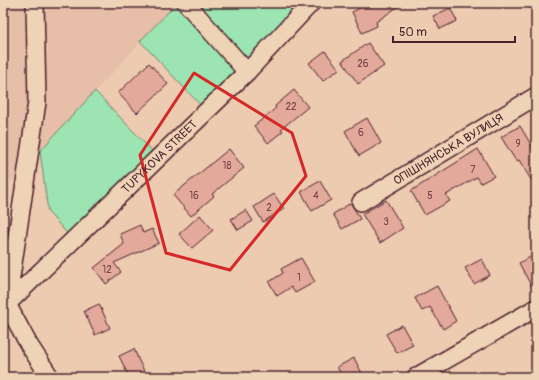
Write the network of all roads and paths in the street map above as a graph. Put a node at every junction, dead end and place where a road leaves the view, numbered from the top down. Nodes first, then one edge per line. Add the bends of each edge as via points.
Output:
1 (35, 3) edge
2 (186, 3) edge
3 (311, 3) edge
4 (247, 72) junction
5 (536, 96) edge
6 (360, 202) dead end
7 (3, 248) edge
8 (5, 304) edge
9 (536, 308) edge
10 (50, 377) edge
11 (416, 377) edge

1 - 8 street via 37,102
2 - 4 street
3 - 4 street, TUPYKOVA STREET
4 - 8 street, TUPYKOVA STREET
5 - 6 street, ОПІШНЯНСЬКА ВУЛИЦЯ
7 - 8 street
8 - 10 street
9 - 11 street

